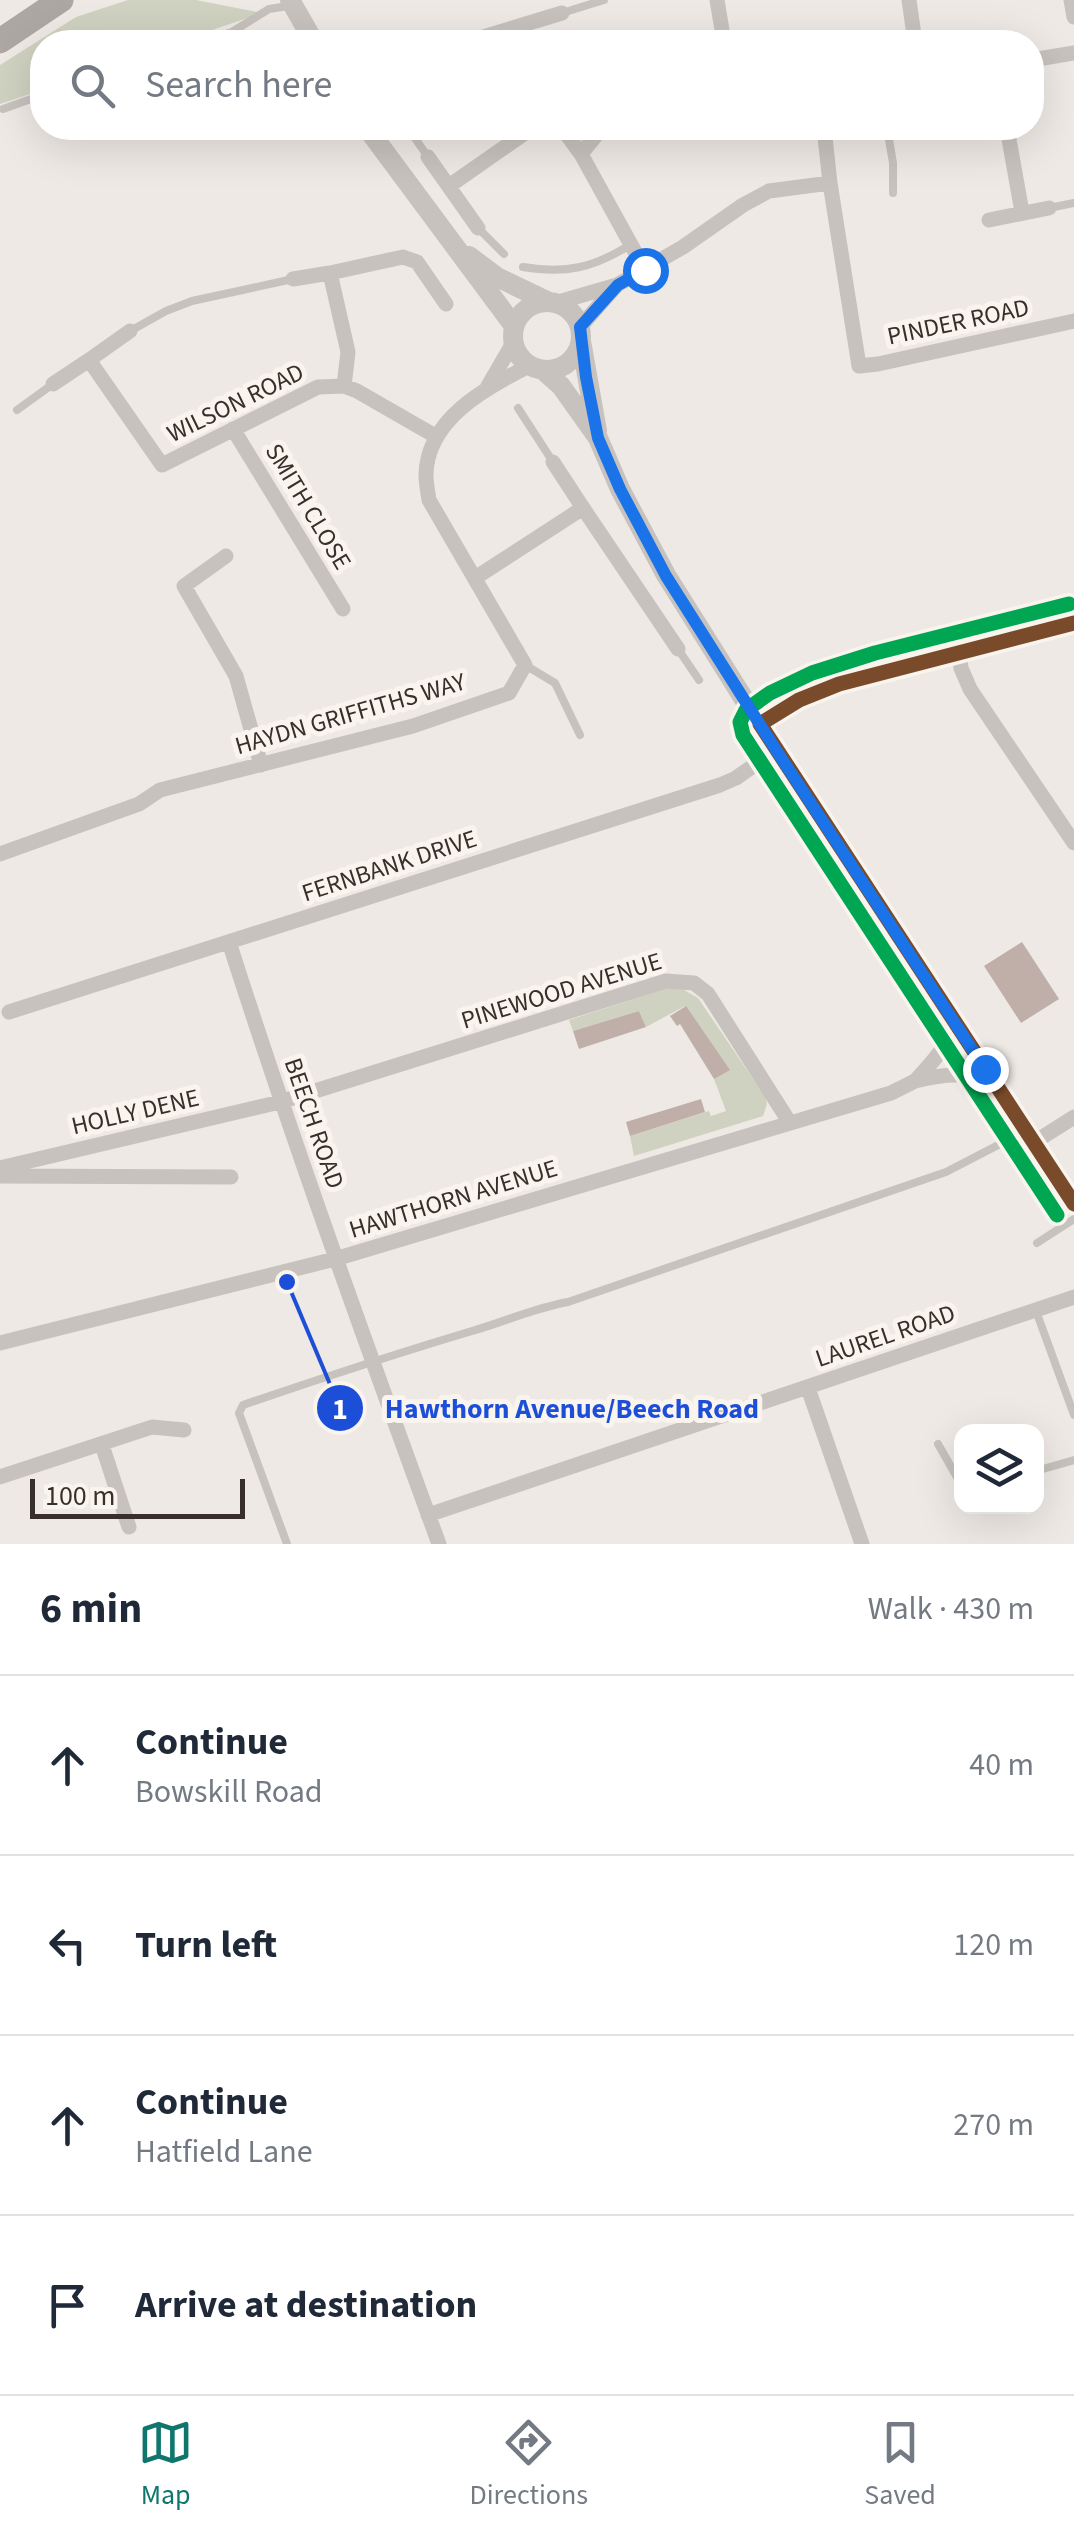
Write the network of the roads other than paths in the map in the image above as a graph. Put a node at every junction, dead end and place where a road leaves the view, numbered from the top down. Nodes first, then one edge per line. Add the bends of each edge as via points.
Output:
1 (61, 0) edge
2 (604, 0) edge
3 (717, 0) edge
4 (909, 0) edge
5 (1071, 0) edge
6 (288, 2) edge
7 (562, 13) joint
8 (1074, 17) edge
9 (520, 25) junction
10 (235, 30) edge
11 (306, 30) edge
12 (504, 30) edge
13 (522, 30) edge
14 (722, 30) edge
15 (913, 30) edge
16 (0, 42) edge
17 (1074, 54) edge
18 (1044, 58) edge
19 (30, 99) edge
20 (3, 108) dead end
21 (376, 140) edge
22 (416, 140) edge
23 (515, 140) edge
24 (571, 140) edge
25 (593, 140) edge
26 (825, 140) edge
27 (889, 140) edge
28 (1009, 140) edge
29 (582, 154) junction
30 (428, 157) joint
31 (830, 182) junction
32 (450, 186) junction
33 (893, 193) dead end
34 (1074, 203) edge
35 (1049, 208) joint
36 (1022, 212) junction
37 (989, 220) dead end
38 (478, 228) joint
39 (630, 245) junction
40 (455, 247) junction
41 (504, 254) dead end
42 (523, 267) dead end
43 (645, 270) junction
44 (330, 272) junction
45 (293, 279) joint
46 (618, 285) junction
47 (552, 302) junction
48 (446, 304) dead end
49 (1074, 321) edge
50 (130, 331) joint
51 (580, 334) junction
52 (513, 335) junction
53 (89, 360) junction
54 (537, 368) junction
55 (52, 384) joint
56 (344, 386) junction
57 (488, 386) junction
58 (518, 408) dead end
59 (17, 410) dead end
60 (233, 429) junction
61 (436, 437) junction
62 (598, 438) junction
63 (554, 462) joint
64 (583, 508) junction
65 (226, 556) dead end
66 (475, 578) junction
67 (343, 609) dead end
68 (1074, 622) edge
69 (678, 649) joint
70 (959, 652) junction
71 (524, 665) junction
72 (699, 680) dead end
73 (760, 724) junction
74 (580, 735) dead end
75 (776, 750) junction
76 (260, 764) junction
77 (1074, 843) edge
78 (0, 854) edge
79 (229, 942) junction
80 (10, 1012) dead end
81 (953, 1020) junction
82 (915, 1081) junction
83 (996, 1085) junction
84 (280, 1102) junction
85 (1074, 1116) edge
86 (790, 1123) junction
87 (1029, 1137) junction
88 (0, 1168) edge
89 (0, 1176) edge
90 (231, 1177) dead end
91 (1074, 1204) edge
92 (1074, 1219) edge
93 (1037, 1242) dead end
94 (335, 1260) junction
95 (1074, 1297) edge
96 (1036, 1310) junction
97 (0, 1343) edge
98 (372, 1360) junction
99 (808, 1388) junction
100 (1074, 1415) edge
101 (184, 1430) dead end
102 (102, 1444) junction
103 (938, 1444) dead end
104 (1074, 1460) edge
105 (1044, 1468) edge
106 (954, 1472) edge
107 (0, 1477) edge
108 (428, 1515) junction
109 (129, 1527) dead end
110 (288, 1544) edge
111 (439, 1544) edge
112 (862, 1544) edge

1 - 16 highway
2 - 7 lane
3 - 14 street
4 - 15 street
5 - 8 street
6 - 10 lane
6 - 11 street
7 - 9 street
9 - 12 street
9 - 13 street
17 - 18 street
19 - 20 lane
21 - 40 street
22 - 30 lane
23 - 32 street
24 - 29 street
25 - 29 street
26 - 31 street
27 - 33 lane
28 - 36 street
29 - 39 street
30 - 32 street
31 - 43 street via 770,192
31 - 49 street, PINDER ROAD via 858,366
32 - 38 street
34 - 35 lane
35 - 36 street
36 - 37 street
38 - 41 lane
39 - 42 lane via 574,270
39 - 43 street
40 - 47 street
40 - 52 street
43 - 46 street
44 - 45 street
44 - 48 street via 403,257 417,262
44 - 56 street via 348,352
45 - 50 lane via 192,301
46 - 47 street
46 - 51 street
47 - 51 street via 575,316
47 - 52 street via 527,308
50 - 53 street
51 - 54 street via 568,363
51 - 62 street
52 - 54 street via 516,352
52 - 57 street
53 - 55 street
53 - 60 street, WILSON ROAD via 162,466
54 - 57 street
54 - 62 street via 562,386
55 - 59 lane
56 - 60 street, WILSON ROAD via 318,387
56 - 61 street, WILSON ROAD
57 - 61 street
58 - 63 lane
60 - 67 street, SMITH CLOSE
61 - 66 street via 426,475 430,500
62 - 73 street via 666,576
63 - 64 street
64 - 66 street
64 - 69 street
65 - 76 street via 184,586 236,676
66 - 71 street
68 - 70 street
69 - 72 lane
70 - 73 street via 824,687
70 - 77 street via 970,689
71 - 74 lane via 555,683
71 - 76 street, HAYDN GRIFFITHS WAY via 509,693 412,726
73 - 75 street
75 - 79 street, FERNBANK DRIVE via 720,785
75 - 81 street
76 - 78 street, HAYDN GRIFFITHS WAY via 160,790 140,804
79 - 80 street, FERNBANK DRIVE
79 - 84 street, BEECH ROAD
81 - 82 street, HAWTHORN AVENUE via 941,1053
81 - 83 street
82 - 83 street, HAWTHORN AVENUE via 961,1074
82 - 86 street, HAWTHORN AVENUE
83 - 87 street
84 - 86 street, PINEWOOD AVENUE via 679,980 708,994
84 - 88 street, HOLLY DENE
84 - 94 street, BEECH ROAD
85 - 87 street
86 - 94 street, HAWTHORN AVENUE
87 - 91 street
87 - 98 lane via 568,1302
89 - 90 street
92 - 93 lane
94 - 97 street, HAWTHORN AVENUE
94 - 98 street, BEECH ROAD
95 - 96 street, LAUREL ROAD
96 - 99 street, LAUREL ROAD
96 - 100 lane
98 - 108 street, BEECH ROAD
98 - 110 lane via 240,1410
99 - 108 street, LAUREL ROAD
99 - 112 street
101 - 102 street via 152,1428
102 - 107 street
102 - 109 street
103 - 106 lane
104 - 105 lane
108 - 111 street, BEECH ROAD

